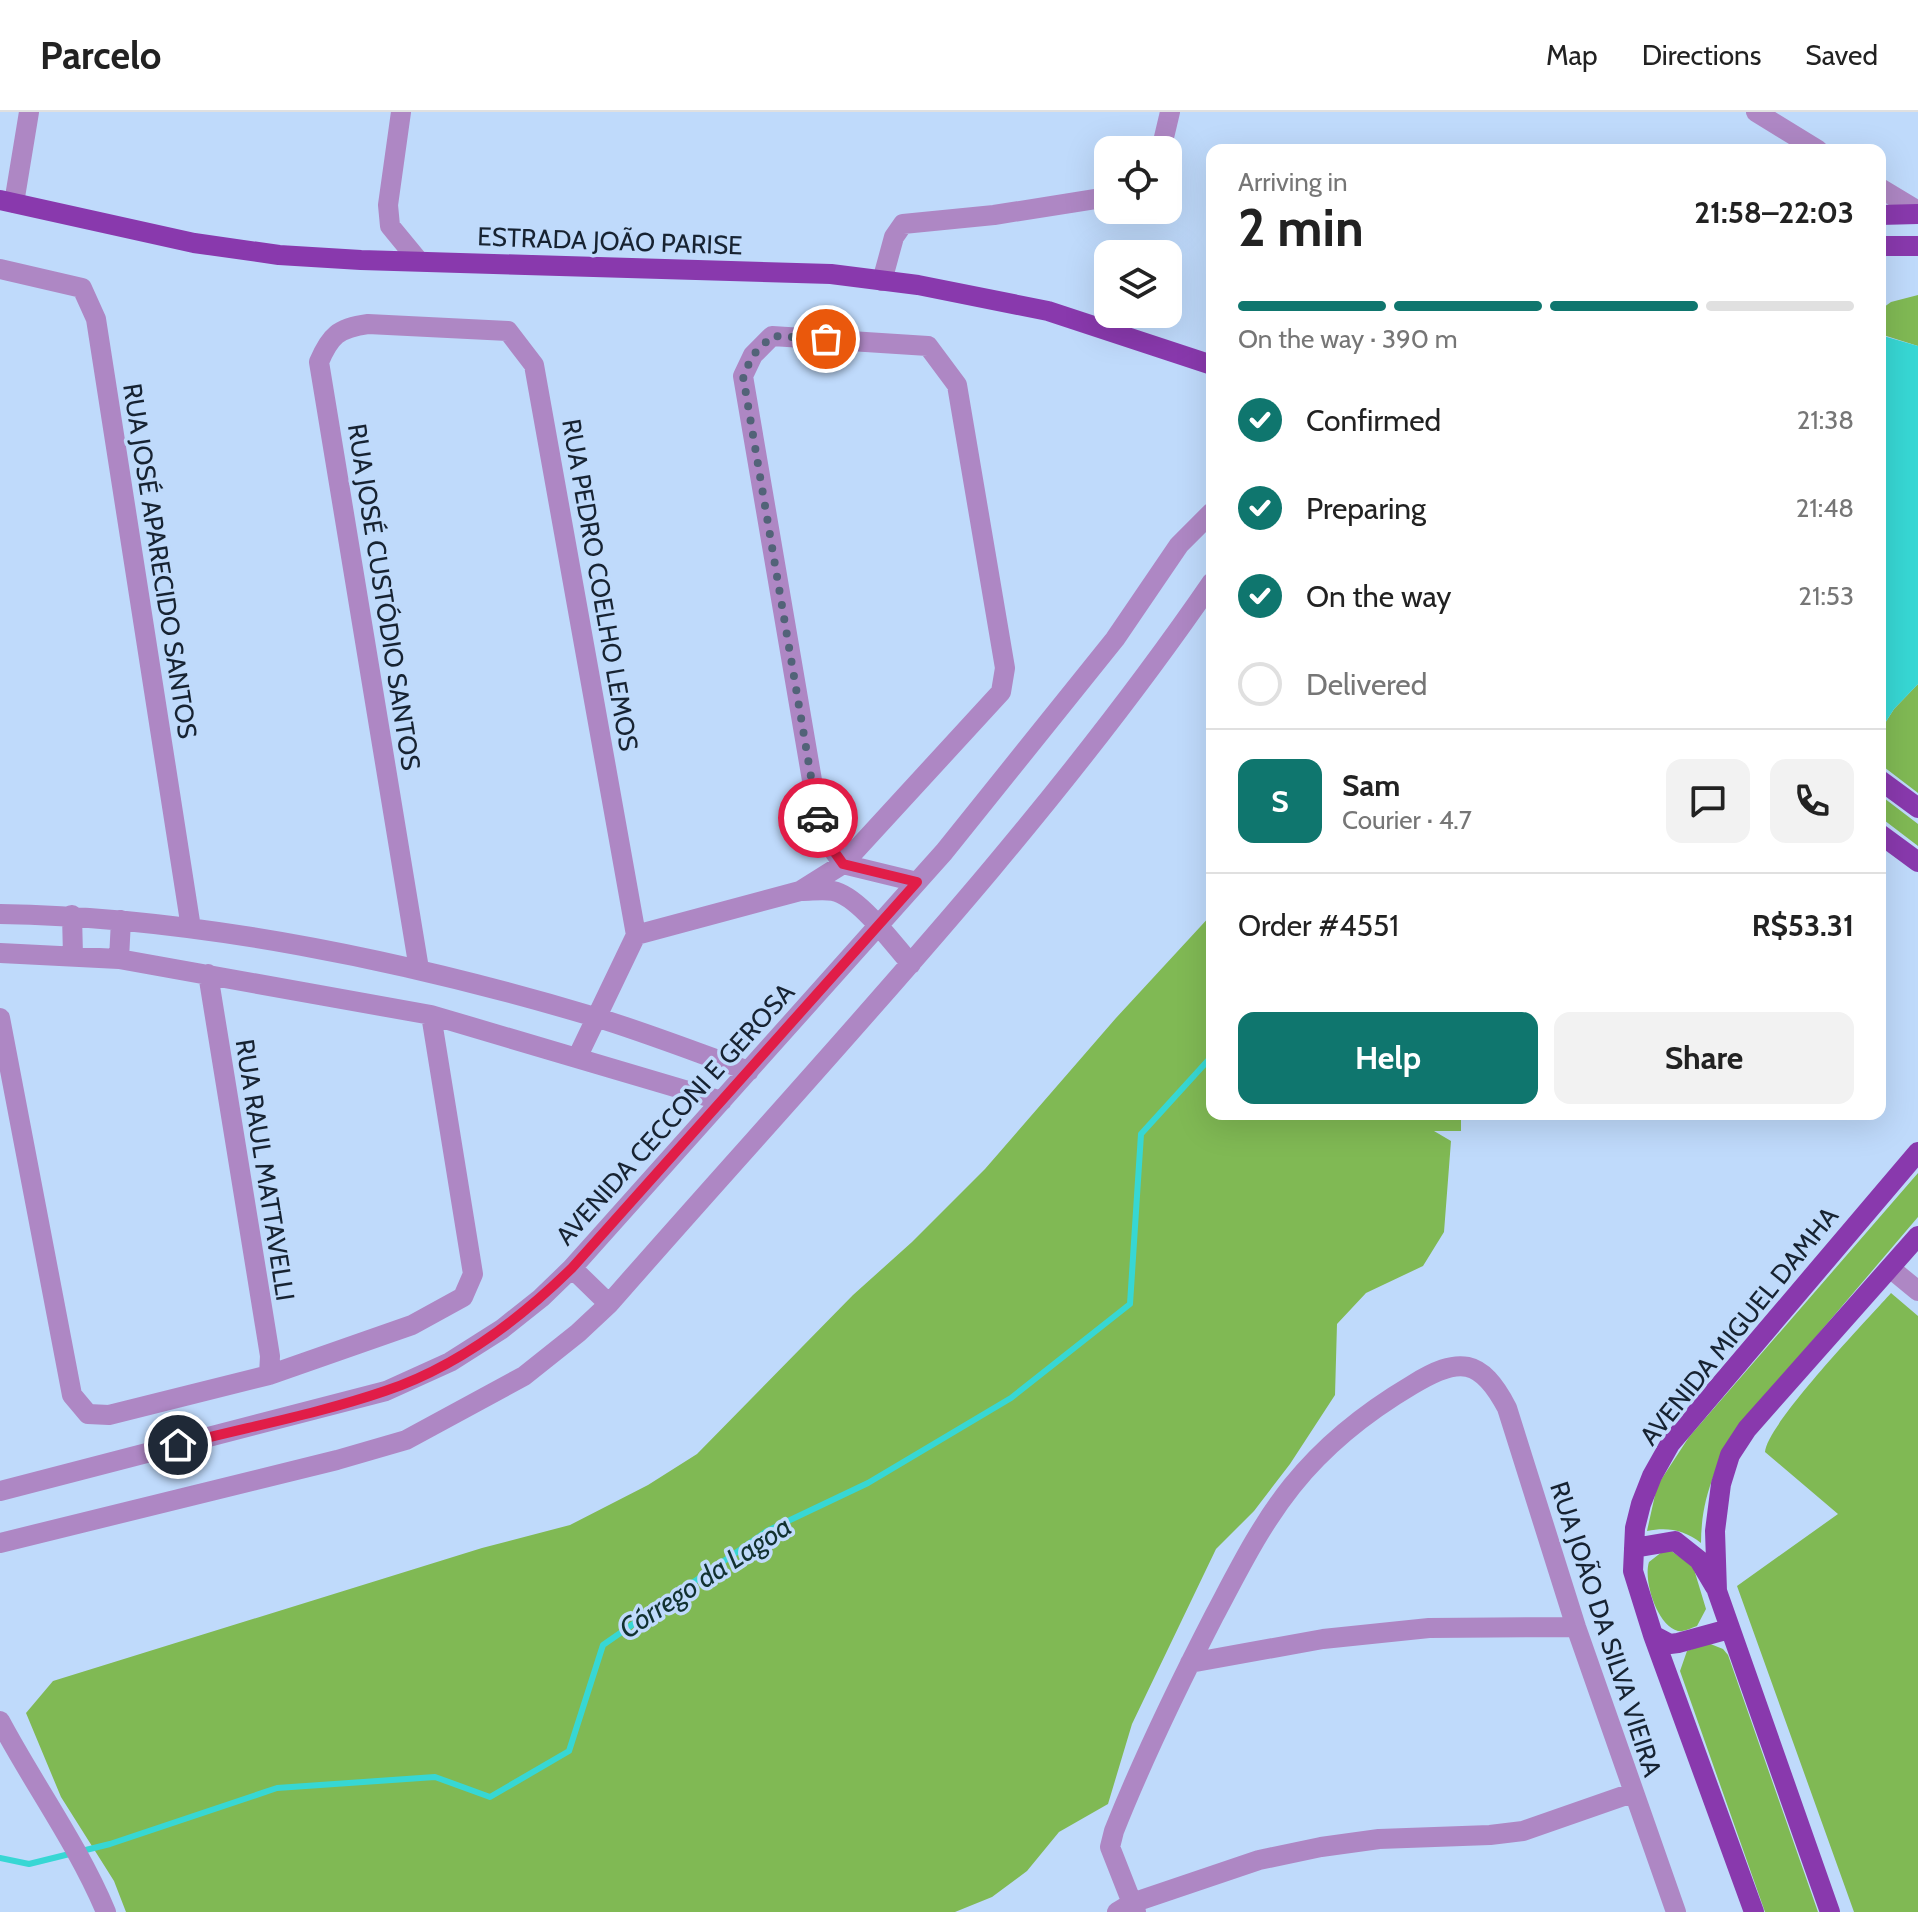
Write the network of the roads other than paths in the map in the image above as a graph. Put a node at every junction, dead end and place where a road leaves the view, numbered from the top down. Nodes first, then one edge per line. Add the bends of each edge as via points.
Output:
1 (29, 112) edge
2 (401, 112) edge
3 (1170, 112) edge
4 (1756, 112) edge
5 (1164, 136) edge
6 (1808, 144) edge
7 (1886, 192) edge
8 (1094, 199) edge
9 (7, 202) edge
10 (1918, 213) edge
11 (1886, 215) edge
12 (1886, 246) edge
13 (1918, 246) edge
14 (418, 260) junction
15 (0, 269) edge
16 (882, 281) junction
17 (429, 327) joint
18 (1206, 363) edge
19 (1206, 518) edge
20 (1206, 590) edge
21 (1886, 784) edge
22 (1918, 808) edge
23 (1886, 838) edge
24 (1918, 862) edge
25 (843, 864) junction
26 (917, 882) junction
27 (800, 891) junction
28 (0, 914) edge
29 (72, 915) junction
30 (121, 920) junction
31 (877, 927) junction
32 (191, 928) junction
33 (636, 935) junction
34 (0, 953) edge
35 (73, 956) junction
36 (119, 959) junction
37 (911, 964) junction
38 (419, 969) junction
39 (208, 974) junction
40 (431, 1015) junction
41 (597, 1017) junction
42 (0, 1018) edge
43 (577, 1058) junction
44 (749, 1071) junction
45 (722, 1101) junction
46 (1918, 1152) edge
47 (1918, 1236) edge
48 (572, 1268) junction
49 (1890, 1268) junction
50 (1918, 1291) edge
51 (609, 1304) junction
52 (269, 1375) junction
53 (0, 1491) edge
54 (0, 1543) edge
55 (1634, 1548) junction
56 (1717, 1591) junction
57 (1576, 1627) junction
58 (1729, 1629) junction
59 (1653, 1635) junction
60 (1190, 1663) junction
61 (0, 1721) edge
62 (1632, 1793) junction
63 (1129, 1909) edge
64 (106, 1912) edge
65 (1676, 1912) edge
66 (1754, 1912) edge
67 (1830, 1912) edge

1 - 9 street
2 - 14 street via 388,205 390,226
3 - 5 street
4 - 6 street
7 - 10 street
8 - 16 street via 903,224
9 - 14 main road, ESTRADA JOÃO PARISE via 194,243 279,255
10 - 11 main road
12 - 13 main road
14 - 16 main road, ESTRADA JOÃO PARISE via 831,274
15 - 32 street, RUA JOSÉ APARECIDO SANTOS via 82,288 96,319
16 - 18 main road, ESTRADA JOÃO PARISE via 1048,311
17 - 33 street, RUA PEDRO COELHO LEMOS via 508,331 534,365
17 - 38 street, RUA JOSÉ CUSTÓDIO SANTOS via 351,326 328,339 319,362
19 - 26 street, AVENIDA CECCONI E GEROSA via 1179,545 1115,639 996,790
20 - 37 street via 1080,762
21 - 22 main road
23 - 24 main road
25 - 25 street via 1001,692 1005,668 957,385 928,346 772,336 753,355 743,376 821,833
25 - 26 street
25 - 27 street
26 - 31 street, AVENIDA CECCONI E GEROSA
27 - 31 street via 844,895
27 - 33 street
28 - 29 street
29 - 30 street
29 - 35 street
30 - 32 street
30 - 36 street
31 - 37 street
31 - 44 street, AVENIDA CECCONI E GEROSA
32 - 38 street
33 - 41 street
34 - 35 street
35 - 36 street
36 - 39 street
37 - 51 street
38 - 41 street
39 - 40 street
39 - 52 street, RUA RAUL MATTAVELLI
40 - 43 street
40 - 52 street via 473,1274 463,1297 412,1325
41 - 43 street
41 - 44 street
42 - 52 street via 72,1395 88,1414 109,1415
43 - 45 street
44 - 45 street, AVENIDA CECCONI E GEROSA
45 - 48 street, AVENIDA CECCONI E GEROSA
46 - 55 main road, AVENIDA MIGUEL DAMHA via 1670,1444 1641,1504
47 - 49 main road
48 - 51 street
48 - 53 street, AVENIDA CECCONI E GEROSA via 502,1329 450,1362 386,1391
49 - 50 street
49 - 56 main road via 1730,1455 1715,1531
51 - 54 street via 524,1376 406,1440
55 - 56 main road via 1675,1541 1699,1560
55 - 59 main road, AVENIDA MIGUEL DAMHA via 1633,1571
56 - 58 main road
57 - 60 street via 1429,1628 1323,1639
57 - 60 street, RUA JOÃO DA SILVA VIEIRA via 1507,1408 1478,1368 1454,1364 1389,1398 1294,1483 1259,1530
57 - 62 street, RUA JOÃO DA SILVA VIEIRA
58 - 59 main road via 1670,1644
58 - 67 main road
59 - 66 main road, AVENIDA MIGUEL DAMHA
60 - 63 street via 1110,1847
61 - 64 street via 89,1873
62 - 63 street via 1523,1831 1379,1839 1259,1860
62 - 65 street, RUA JOÃO DA SILVA VIEIRA

